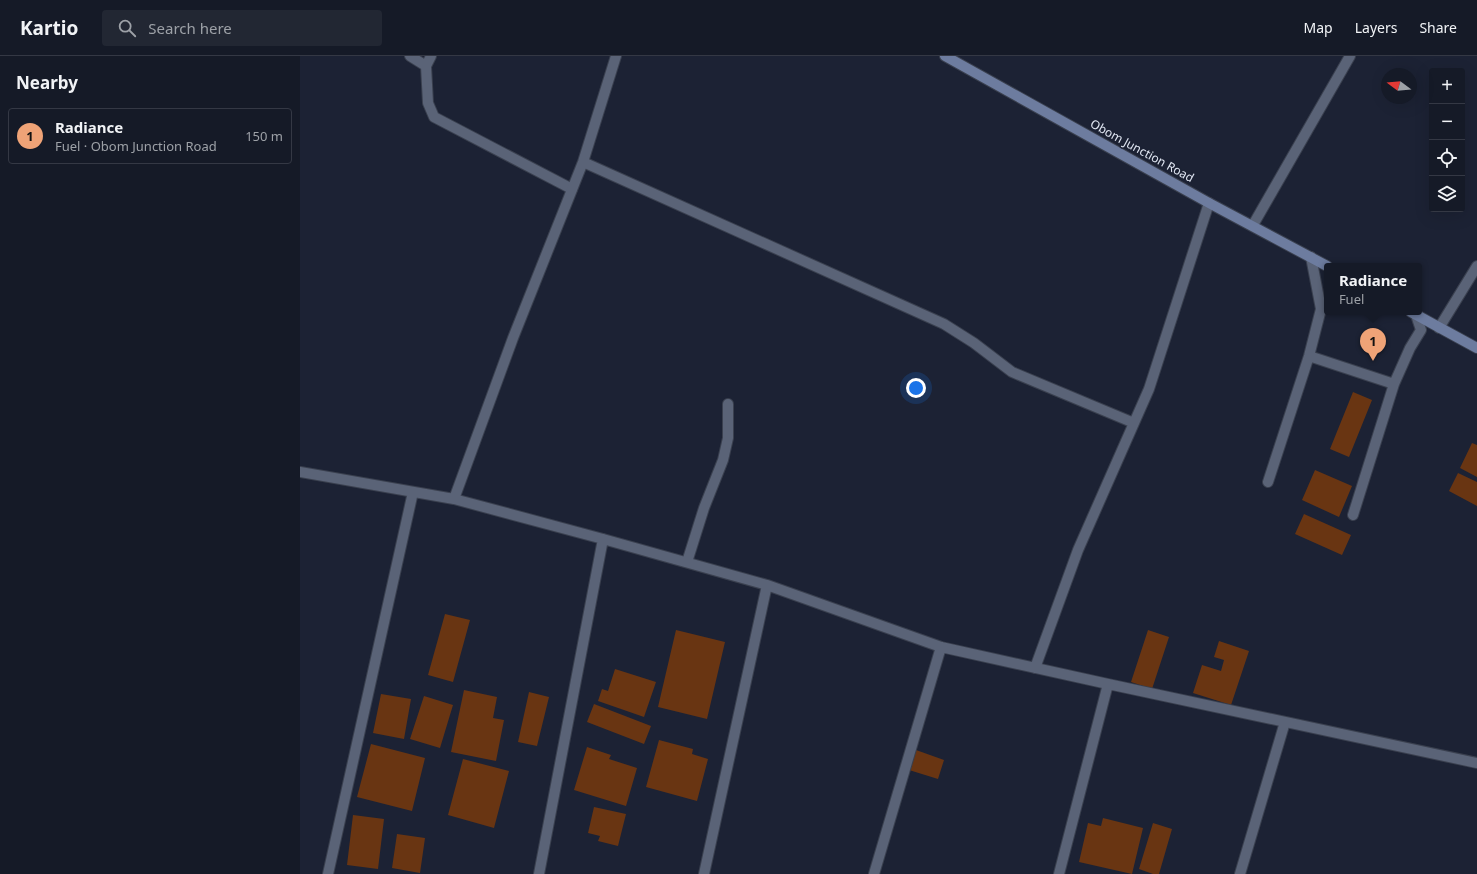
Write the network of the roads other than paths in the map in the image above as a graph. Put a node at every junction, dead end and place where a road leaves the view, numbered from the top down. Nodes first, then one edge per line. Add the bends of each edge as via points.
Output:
1 (410, 56) edge
2 (431, 56) edge
3 (616, 56) edge
4 (945, 56) edge
5 (1350, 56) edge
6 (426, 66) junction
7 (583, 162) junction
8 (572, 189) junction
9 (1209, 203) junction
10 (1253, 225) junction
11 (1311, 257) junction
12 (1324, 264) edge
13 (1477, 266) edge
14 (1414, 315) edge
15 (1416, 315) edge
16 (1439, 328) junction
17 (1477, 348) edge
18 (1309, 356) junction
19 (1394, 384) junction
20 (728, 404) dead end
21 (1134, 423) junction
22 (300, 472) edge
23 (1268, 482) dead end
24 (413, 492) junction
25 (454, 499) junction
26 (1353, 515) dead end
27 (603, 539) junction
28 (687, 562) junction
29 (767, 585) junction
30 (940, 647) junction
31 (1035, 668) junction
32 (1108, 684) junction
33 (1285, 722) junction
34 (1477, 763) edge
35 (328, 874) edge
36 (539, 874) edge
37 (704, 874) edge
38 (874, 874) edge
39 (1059, 874) edge
40 (1240, 874) edge

1 - 6 street
2 - 6 street
3 - 7 street
4 - 9 main road, Obom Junction Road
5 - 10 street
6 - 8 street via 428,103 434,117
7 - 8 street
7 - 21 street via 944,324 1012,372
8 - 25 street via 513,338
9 - 10 main road, Obom Junction Road
9 - 21 street via 1149,388
10 - 11 main road, Obom Junction Road
11 - 12 main road, Obom Junction Road
11 - 18 street via 1321,309
13 - 16 street
14 - 19 street via 1421,330
15 - 16 main road
16 - 17 main road
18 - 19 street
18 - 23 street
19 - 26 street
20 - 28 street via 728,438 723,460
21 - 31 street via 1078,550
22 - 24 street
24 - 25 street
24 - 35 street
25 - 27 street
27 - 28 street
27 - 36 street
28 - 29 street
29 - 30 street
29 - 37 street
30 - 31 street
30 - 38 street
31 - 32 street
32 - 33 street
32 - 39 street
33 - 34 street
33 - 40 street

